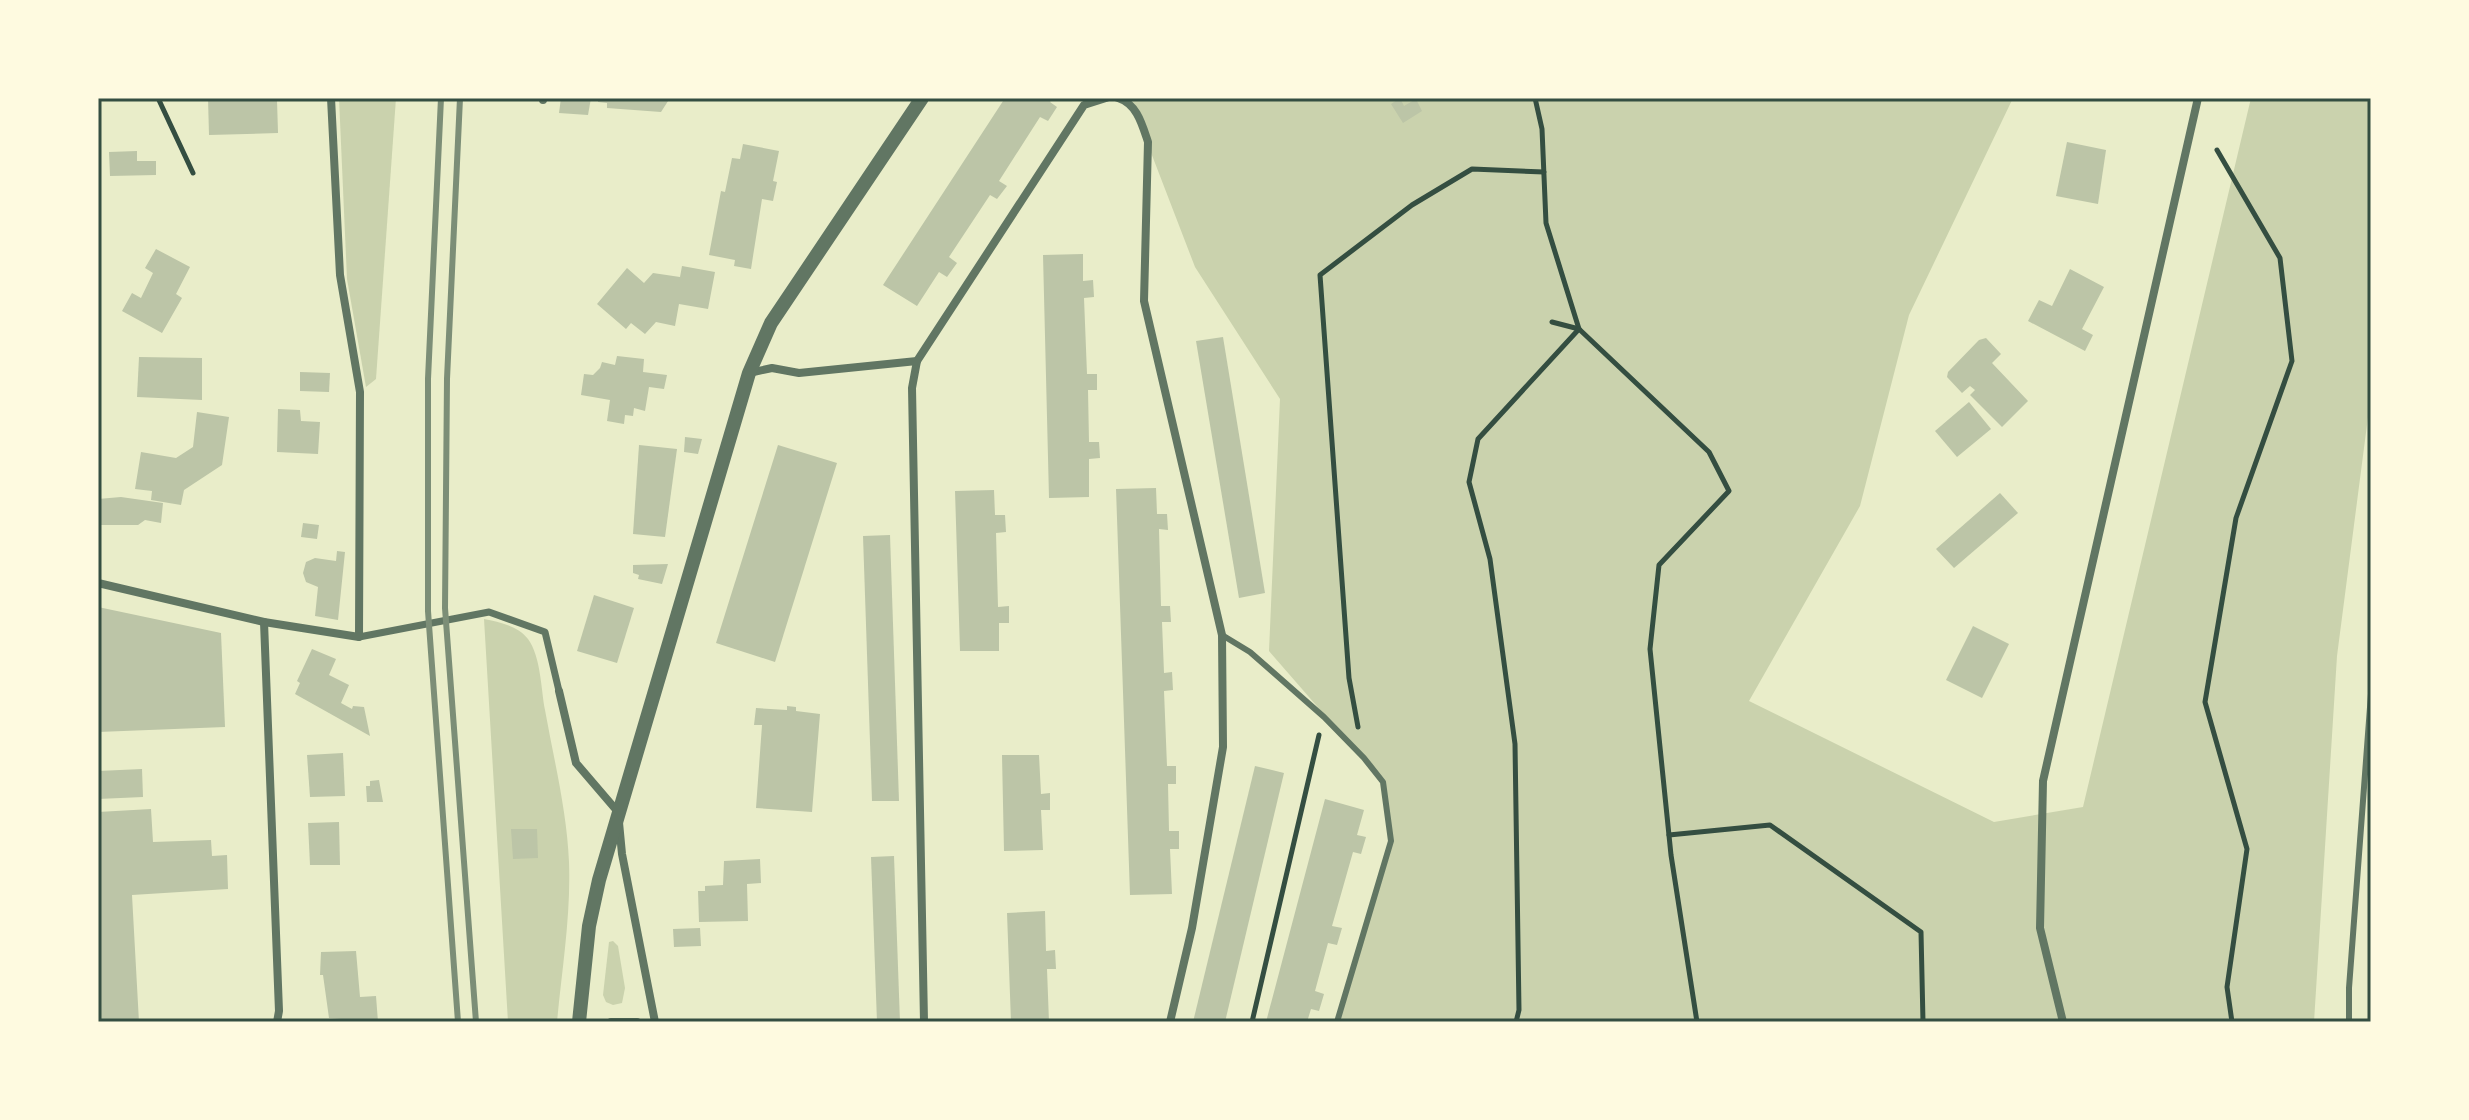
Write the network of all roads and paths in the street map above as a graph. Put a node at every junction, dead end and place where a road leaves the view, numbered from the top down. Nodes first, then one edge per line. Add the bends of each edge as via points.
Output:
1 (158, 98) edge
2 (331, 98) edge
3 (922, 98) edge
4 (1106, 98) edge
5 (1118, 98) edge
6 (1535, 98) edge
7 (2198, 98) edge
8 (2217, 150) dead end
9 (1544, 172) junction
10 (193, 173) dead end
11 (1552, 322) dead end
12 (1579, 329) junction
13 (917, 361) junction
14 (749, 373) junction
15 (98, 583) edge
16 (264, 622) junction
17 (1222, 635) junction
18 (359, 637) junction
19 (559, 691) joint
20 (2371, 694) edge
21 (1324, 717) junction
22 (1364, 758) junction
23 (618, 812) junction
24 (1669, 835) junction
25 (277, 1022) edge
26 (579, 1022) edge
27 (611, 1022) edge
28 (637, 1022) edge
29 (655, 1022) edge
30 (924, 1022) edge
31 (1170, 1022) edge
32 (1252, 1022) edge
33 (1337, 1022) edge
34 (1516, 1022) edge
35 (1697, 1022) edge
36 (1923, 1022) edge
37 (2063, 1022) edge
38 (2232, 1022) edge
39 (2349, 1022) edge

1 - 10 path
2 - 18 street via 340,275 360,392
3 - 14 street via 771,323
4 - 13 street via 1084,105
5 - 17 street via 1129,102 1148,142 1144,301
6 - 9 path
7 - 37 street via 2043,781 2040,928
8 - 38 path via 2280,258 2292,361 2236,518 2205,702 2247,849 2227,987
9 - 12 path via 1546,223
9 - 22 path via 1472,169 1412,205 1320,275 1349,678
11 - 12 path
12 - 24 path via 1709,452 1729,491 1659,565 1650,649
12 - 34 path via 1478,439 1469,482 1490,559 1515,744
13 - 14 street
13 - 30 street via 912,388
14 - 23 street
15 - 16 street
16 - 18 street
16 - 25 street
17 - 21 lane via 1250,652
17 - 31 street via 1223,747
18 - 19 street via 489,612 545,632
19 - 23 street via 576,763
20 - 39 lane
21 - 22 lane
21 - 32 path
22 - 33 lane via 1383,782 1391,841
23 - 26 street via 589,926
23 - 29 street
24 - 35 path
24 - 36 path via 1770,825 1921,932
27 - 28 street

